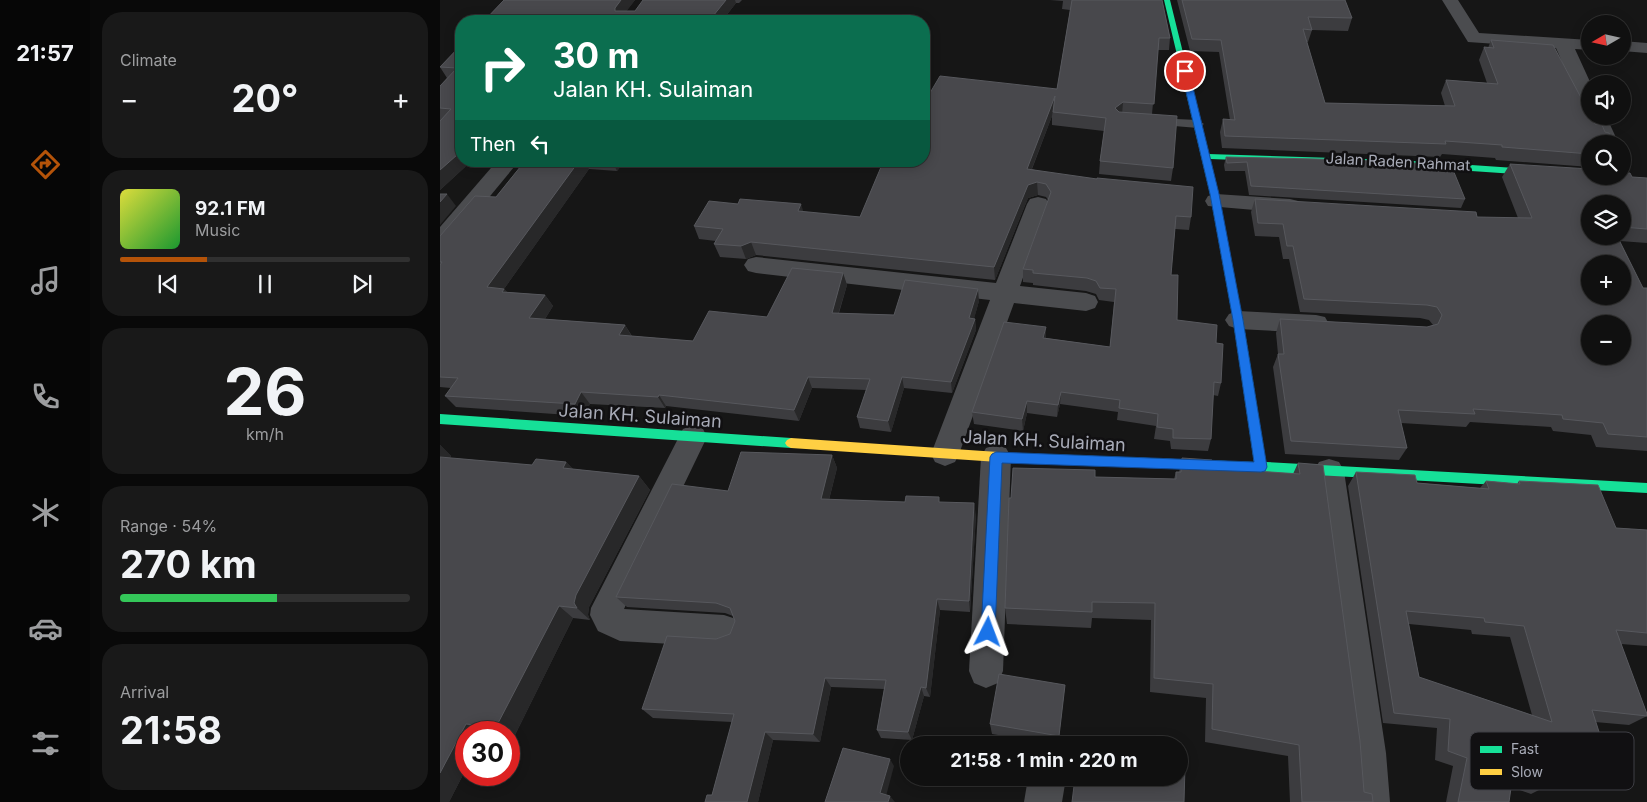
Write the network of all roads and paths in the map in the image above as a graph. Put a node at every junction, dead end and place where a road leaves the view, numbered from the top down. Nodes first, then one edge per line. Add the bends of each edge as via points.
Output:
1 (1167, 0) edge
2 (1450, 0) edge
3 (1563, 43) junction
4 (1581, 44) edge
5 (1631, 47) edge
6 (1647, 48) edge
7 (1581, 83) edge
8 (1140, 121) edge
9 (1198, 124) junction
10 (1206, 156) junction
11 (504, 167) edge
12 (1581, 176) edge
13 (1208, 196) junction
14 (1038, 204) dead end
15 (1315, 208) edge
16 (440, 242) edge
17 (756, 265) dead end
18 (1004, 292) junction
19 (1086, 302) dead end
20 (1238, 320) junction
21 (1343, 325) edge
22 (440, 419) edge
23 (693, 437) junction
24 (945, 454) junction
25 (996, 457) junction
26 (1261, 467) junction
27 (1329, 471) junction
28 (1647, 488) edge
29 (724, 631) dead end
30 (986, 671) dead end
31 (1046, 786) edge
32 (1043, 802) edge
33 (1371, 802) edge

1 - 9 street
2 - 3 street via 1474,38
3 - 4 street
3 - 7 street
5 - 6 street
8 - 9 lane
9 - 10 street
10 - 12 street, Jalan Raden Rahmat via 1477,166
10 - 13 street
11 - 16 street
13 - 15 street
13 - 20 street
14 - 18 street
17 - 18 street
18 - 19 street
18 - 24 street
20 - 21 street
20 - 26 street
22 - 23 street, Jalan KH. Sulaiman
23 - 24 street, Jalan KH. Sulaiman
23 - 29 street via 606,611 610,622 620,625
24 - 25 street, Jalan KH. Sulaiman
25 - 26 street, Jalan KH. Sulaiman
25 - 30 street
26 - 27 street, Jalan KH. Sulaiman
27 - 28 street, Jalan KH. Sulaiman
27 - 33 street via 1368,753
31 - 32 street

